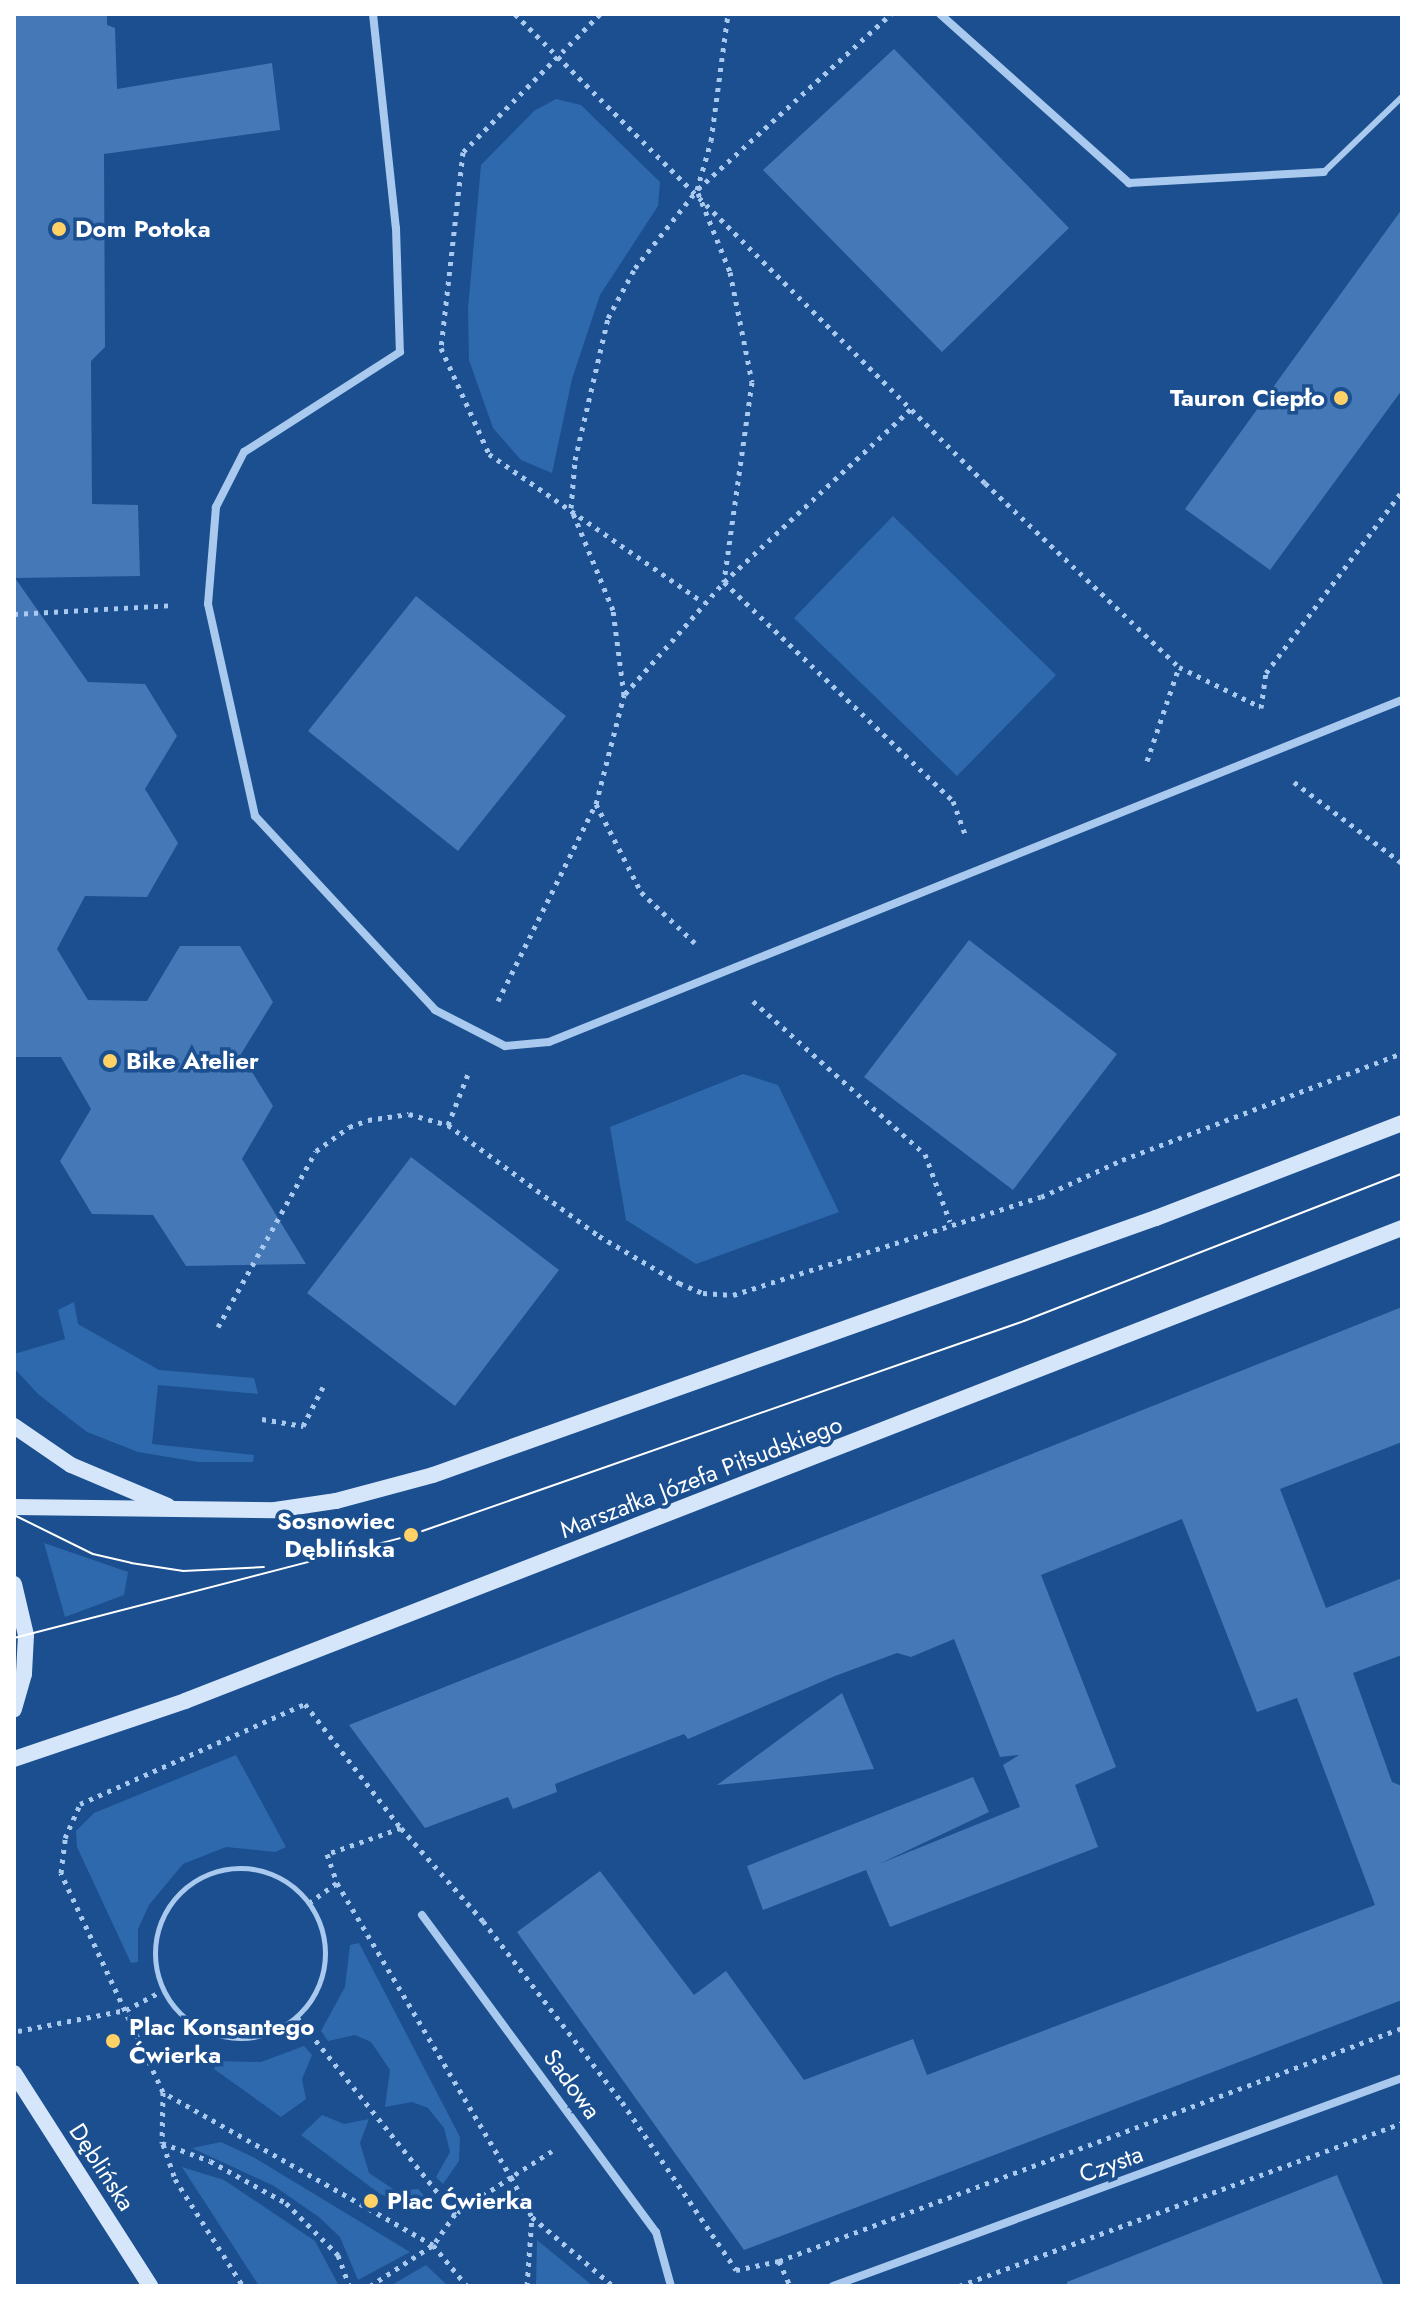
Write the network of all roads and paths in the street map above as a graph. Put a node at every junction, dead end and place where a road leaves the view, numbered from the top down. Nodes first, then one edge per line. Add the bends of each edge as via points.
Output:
1 (373, 14) edge
2 (515, 14) edge
3 (600, 14) edge
4 (728, 14) edge
5 (891, 14) edge
6 (940, 14) edge
7 (558, 57) junction
8 (1402, 97) edge
9 (1324, 172) joint
10 (697, 190) junction
11 (913, 408) junction
12 (1402, 491) edge
13 (571, 508) junction
14 (724, 582) junction
15 (703, 602) junction
16 (208, 604) junction
17 (14, 614) edge
18 (1179, 667) junction
19 (624, 695) junction
20 (1402, 700) edge
21 (1261, 707) junction
22 (1279, 750) junction
23 (1261, 757) junction
24 (596, 804) junction
25 (1131, 808) junction
26 (1402, 863) edge
27 (978, 871) junction
28 (721, 973) junction
29 (501, 993) dead end
30 (1402, 1053) edge
31 (462, 1090) dead end
32 (1402, 1123) edge
33 (448, 1125) junction
34 (950, 1222) junction
35 (1402, 1228) edge
36 (218, 1327) dead end
37 (323, 1387) dead end
38 (262, 1419) dead end
39 (14, 1426) edge
40 (14, 1507) edge
41 (181, 1510) junction
42 (14, 1584) edge
43 (14, 1710) edge
44 (14, 1759) edge
45 (401, 1828) junction
46 (337, 1883) junction
47 (309, 1903) junction
48 (422, 1915) dead end
49 (161, 1991) junction
50 (126, 2010) junction
51 (297, 2017) junction
52 (1402, 2028) edge
53 (14, 2033) edge
54 (14, 2073) edge
55 (1402, 2078) edge
56 (163, 2092) junction
57 (622, 2102) junction
58 (1402, 2123) edge
59 (582, 2131) junction
60 (162, 2143) junction
61 (511, 2177) junction
62 (455, 2214) junction
63 (532, 2217) junction
64 (433, 2245) junction
65 (779, 2261) junction
66 (150, 2286) edge
67 (243, 2286) edge
68 (349, 2286) edge
69 (370, 2286) edge
70 (467, 2286) edge
71 (527, 2286) edge
72 (613, 2286) edge
73 (671, 2286) edge
74 (790, 2286) edge
75 (833, 2286) edge
76 (959, 2286) edge

1 - 16 street via 396,228 400,352 244,452 216,507
2 - 7 path
3 - 7 path
4 - 10 path via 711,141
5 - 10 path
6 - 9 street via 1129,183
7 - 10 path
7 - 13 path via 463,152 441,348 489,454
8 - 9 lane
10 - 11 path
10 - 13 path via 635,268 608,318 589,381
10 - 14 path via 730,272 752,382
11 - 14 path
11 - 18 path
12 - 21 path via 1266,673
13 - 15 path
13 - 19 path via 613,610
14 - 15 path
14 - 27 path via 953,801
15 - 19 path
16 - 17 path
16 - 28 street via 255,816 435,1010 483,1038 531,1048
18 - 21 path
18 - 25 path
19 - 24 path
20 - 22 street
21 - 22 path
22 - 23 street
23 - 25 street
23 - 26 path
24 - 28 path via 641,892 682,927
24 - 29 path
25 - 27 street
27 - 28 street
28 - 34 path via 925,1154
30 - 34 path via 1122,1160 1041,1197
31 - 33 path
32 - 41 main road via 1156,1218 433,1475 336,1501 275,1510
33 - 34 path via 572,1219 703,1293 733,1295 772,1286
33 - 36 path via 409,1114 388,1116 349,1127 329,1140 307,1165
35 - 44 main road, Marszałka Józefa Piłsudskiego via 229,1684
37 - 38 path via 303,1426
39 - 41 main road via 71,1465
40 - 41 main road
42 - 43 main road via 26,1635 24,1674
45 - 46 path via 327,1854
45 - 50 path via 305,1704 80,1804 65,1838 61,1873
45 - 57 path via 483,1921
46 - 47 path
46 - 61 path
47 - 49 path via 288,1882 254,1869 217,1870 200,1878 172,1901 156,1935
47 - 51 path via 325,1944 324,1971
48 - 59 street, Sadowa
49 - 50 path
49 - 51 path via 187,2021 218,2036 256,2037
50 - 53 path
50 - 56 path
51 - 62 path
52 - 65 path
54 - 66 main road, Dęblińska
55 - 75 street, Czysta
56 - 60 path
56 - 64 path
57 - 59 path
57 - 65 path via 736,2270
58 - 76 path
59 - 61 path
59 - 73 street, Sadowa via 656,2232
60 - 67 path via 175,2179
60 - 68 path via 210,2161 286,2203 338,2255
61 - 62 path
61 - 63 path
62 - 64 path
63 - 71 path
63 - 72 path
64 - 69 path
64 - 70 path
65 - 74 path

